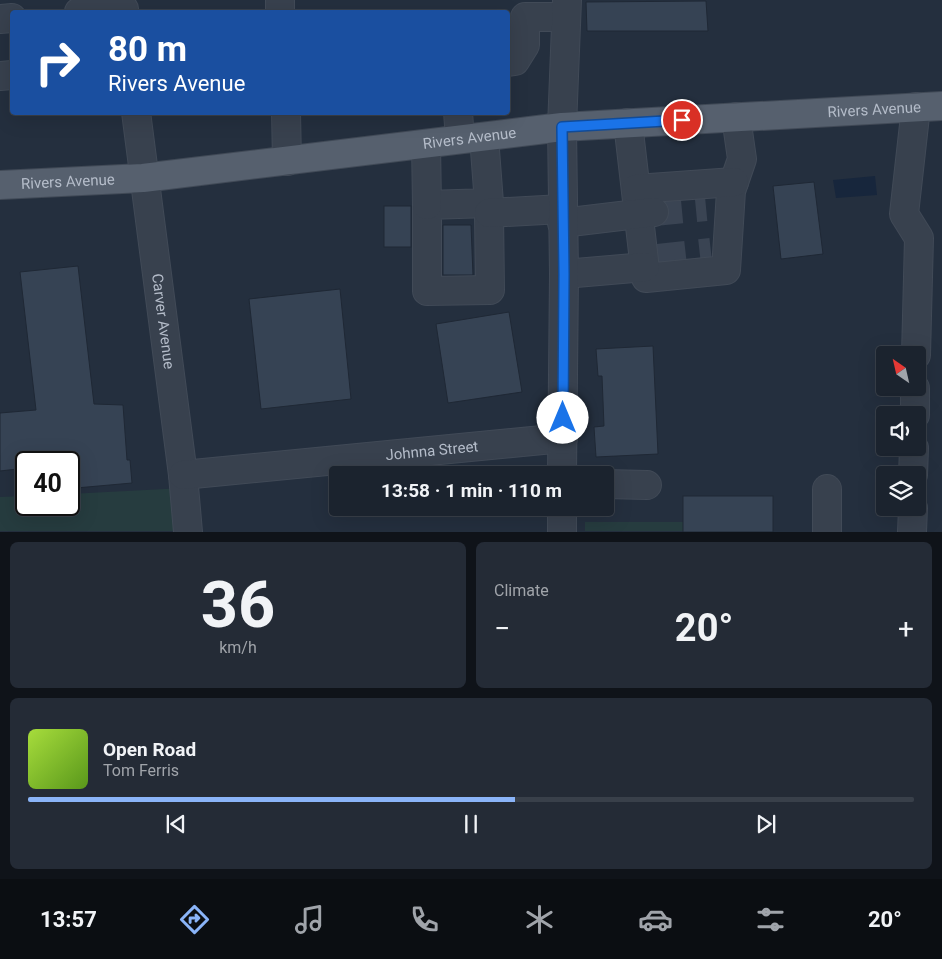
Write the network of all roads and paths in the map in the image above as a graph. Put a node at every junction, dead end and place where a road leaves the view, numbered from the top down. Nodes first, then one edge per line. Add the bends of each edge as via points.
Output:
1 (124, 7) edge
2 (567, 8) edge
3 (97, 10) edge
4 (510, 62) edge
5 (929, 106) edge
6 (136, 115) edge
7 (286, 115) edge
8 (460, 115) edge
9 (736, 117) junction
10 (628, 123) junction
11 (562, 127) junction
12 (472, 138) junction
13 (426, 144) junction
14 (288, 161) junction
15 (143, 178) junction
16 (0, 185) edge
17 (723, 198) junction
18 (427, 205) junction
19 (643, 205) junction
20 (489, 212) junction
21 (562, 216) junction
22 (649, 262) junction
23 (564, 274) junction
24 (916, 346) edge
25 (563, 438) junction
26 (562, 466) edge
27 (183, 475) junction
28 (614, 484) edge
29 (647, 485) dead end
30 (828, 489) dead end
31 (562, 516) edge
32 (913, 516) edge
33 (188, 532) edge
34 (562, 532) edge
35 (828, 532) edge
36 (912, 532) edge

1 - 3 street
2 - 4 street via 525,17 525,45 515,61
2 - 11 street
5 - 9 main road, Rivers Avenue
5 - 24 street via 904,214 919,238
6 - 15 street, Carver Avenue
7 - 14 street
8 - 12 street
9 - 10 main road, Rivers Avenue
9 - 17 street via 742,160
10 - 11 main road, Rivers Avenue
10 - 19 street
11 - 12 main road, Rivers Avenue
11 - 21 street
12 - 13 main road, Rivers Avenue
12 - 20 street
13 - 14 main road, Rivers Avenue
13 - 18 street
14 - 15 main road, Rivers Avenue
15 - 16 main road, Rivers Avenue
15 - 27 street, Carver Avenue
17 - 19 street
17 - 22 street via 719,251 726,270 646,278
18 - 20 street
18 - 20 street via 428,291 490,290
19 - 21 street
19 - 22 street
20 - 21 street
21 - 23 street
22 - 23 street
23 - 25 street
25 - 26 street
25 - 27 street, Johnna Street
27 - 33 street, Carver Avenue
28 - 29 street
30 - 35 street
31 - 34 street
32 - 36 street

